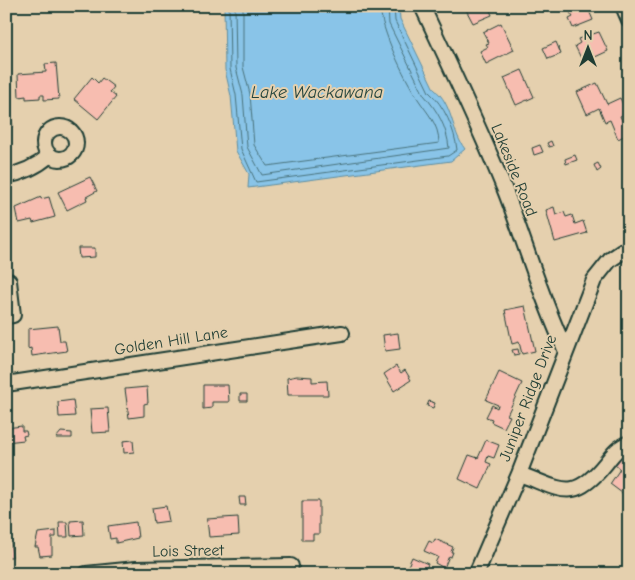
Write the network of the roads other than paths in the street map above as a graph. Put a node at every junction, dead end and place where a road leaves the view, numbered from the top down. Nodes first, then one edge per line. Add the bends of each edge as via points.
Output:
1 (422, 6) edge
2 (623, 6) edge
3 (629, 20) edge
4 (49, 156) dead end
5 (6, 176) edge
6 (629, 246) edge
7 (6, 282) edge
8 (6, 316) edge
9 (342, 333) dead end
10 (565, 349) junction
11 (6, 384) edge
12 (629, 443) edge
13 (519, 474) junction
14 (291, 566) dead end
15 (136, 572) edge
16 (86, 574) edge
17 (476, 574) edge

1 - 10 street, Lakeside Road via 483,137 546,307
2 - 3 street
4 - 5 street via 23,173
6 - 10 street, Juniper Ridge Drive via 600,270
7 - 8 street via 9,282 14,315
9 - 11 street, Golden Hill Lane
10 - 13 street, Juniper Ridge Drive
12 - 13 street via 614,452 591,481 571,490
13 - 17 street, Juniper Ridge Drive
14 - 15 street, Lois Street
15 - 16 street, Lois Street

